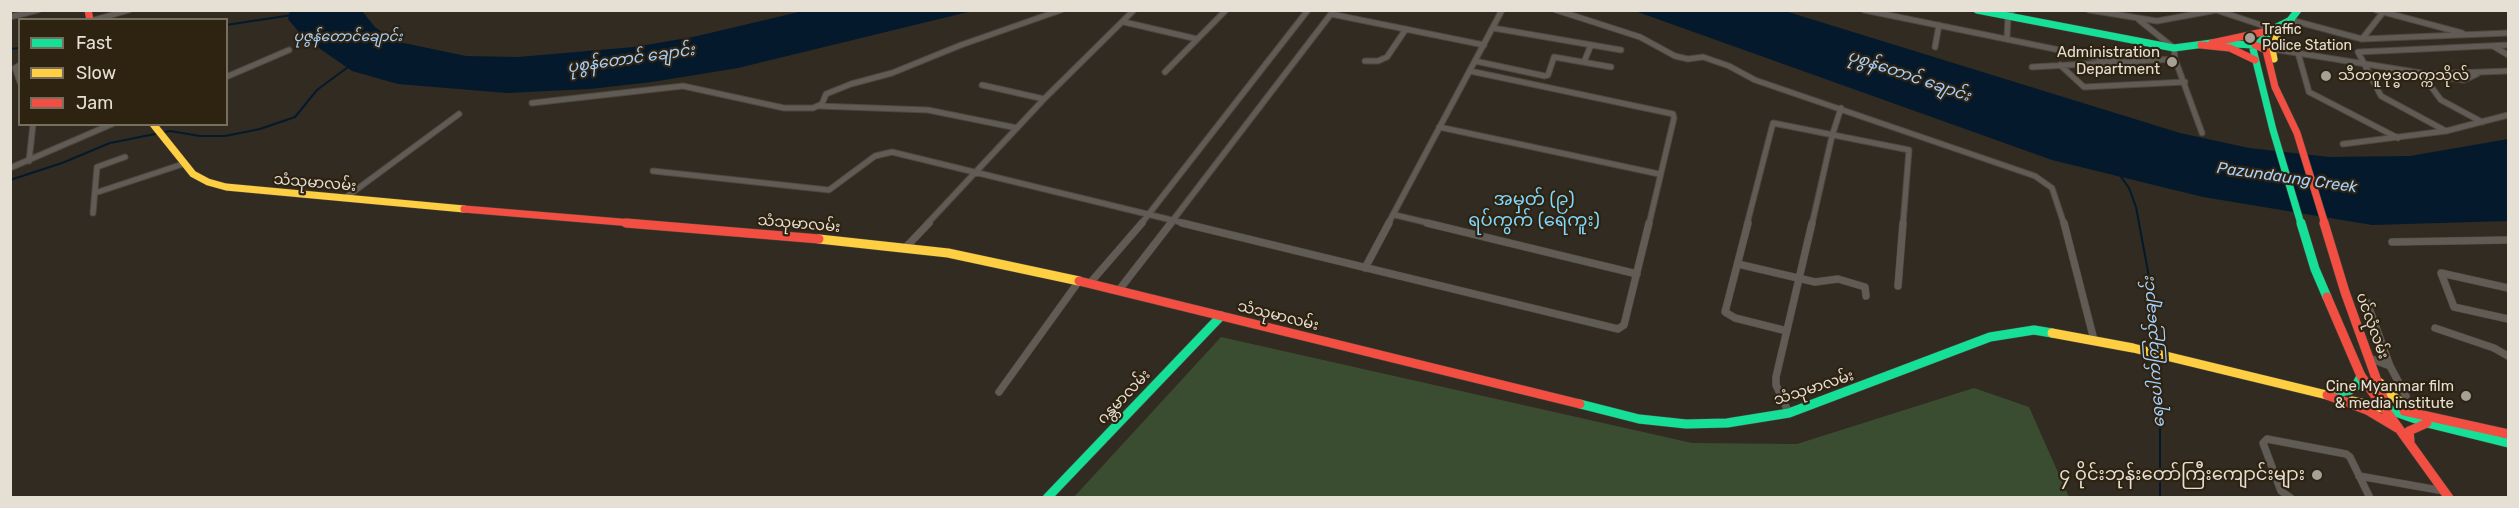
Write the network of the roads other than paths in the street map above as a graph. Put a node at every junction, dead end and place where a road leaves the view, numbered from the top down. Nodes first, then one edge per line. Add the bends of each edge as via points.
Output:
1 (38, 10) edge
2 (129, 10) edge
3 (1061, 10) edge
4 (1134, 10) edge
5 (1226, 10) edge
6 (1308, 10) edge
7 (1503, 10) edge
8 (1556, 10) edge
9 (1864, 10) edge
10 (1977, 10) edge
11 (2090, 10) edge
12 (2298, 10) edge
13 (2376, 10) edge
14 (2217, 11) edge
15 (2383, 11) edge
16 (1333, 12) edge
17 (2011, 14) edge
18 (10, 16) edge
19 (99, 18) edge
20 (2139, 20) junction
21 (2291, 20) junction
22 (1124, 22) junction
23 (1939, 25) junction
24 (1493, 28) junction
25 (1406, 29) junction
26 (2275, 32) junction
27 (2508, 33) edge
28 (2468, 35) junction
29 (2007, 38) junction
30 (1197, 39) junction
31 (2362, 39) junction
32 (2212, 43) junction
33 (1484, 45) junction
34 (1591, 45) junction
35 (2201, 45) junction
36 (2256, 45) junction
37 (2508, 45) edge
38 (1935, 46) dead end
39 (2492, 46) junction
40 (2174, 48) junction
41 (2272, 49) junction
42 (1621, 50) dead end
43 (2298, 53) junction
44 (2508, 55) edge
45 (2175, 59) junction
46 (2255, 60) junction
47 (1365, 61) dead end
48 (1475, 62) junction
49 (1584, 62) junction
50 (2118, 62) junction
51 (2363, 64) junction
52 (2060, 65) junction
53 (1611, 67) dead end
54 (2032, 67) dead end
55 (1470, 71) junction
56 (2508, 71) edge
57 (1165, 72) dead end
58 (2421, 73) junction
59 (228, 74) edge
60 (228, 74) edge
61 (2185, 82) junction
62 (982, 86) dead end
63 (1044, 99) junction
64 (532, 103) dead end
65 (818, 106) junction
66 (2286, 107) junction
67 (1840, 108) junction
68 (459, 114) dead end
69 (2508, 116) edge
70 (2483, 122) junction
71 (33, 126) edge
72 (108, 126) edge
73 (1439, 127) junction
74 (1017, 128) junction
75 (156, 129) edge
76 (2446, 131) junction
77 (2202, 133) dead end
78 (1832, 136) junction
79 (2398, 138) junction
80 (2343, 144) dead end
81 (124, 157) dead end
82 (29, 161) junction
83 (183, 164) junction
84 (10, 168) edge
85 (653, 171) dead end
86 (976, 172) junction
87 (1659, 174) junction
88 (95, 193) junction
89 (344, 199) junction
90 (93, 213) dead end
91 (1149, 215) junction
92 (1395, 215) junction
93 (1172, 221) junction
94 (2508, 240) edge
95 (2392, 242) dead end
96 (906, 247) junction
97 (1738, 264) junction
98 (1365, 268) junction
99 (1637, 274) junction
100 (1799, 278) junction
101 (1079, 281) junction
102 (1090, 283) junction
103 (1898, 286) dead end
104 (2508, 288) edge
105 (1119, 290) junction
106 (1866, 296) dead end
107 (2367, 302) dead end
108 (1221, 316) junction
109 (2508, 319) edge
110 (2435, 328) dead end
111 (1787, 331) junction
112 (2094, 340) junction
113 (2508, 356) edge
114 (2368, 358) junction
115 (2390, 366) junction
116 (2361, 376) junction
117 (2377, 379) junction
118 (999, 392) dead end
119 (2327, 395) junction
120 (2406, 396) dead end
121 (2387, 409) junction
122 (1789, 413) junction
123 (2421, 413) junction
124 (2427, 423) junction
125 (2508, 434) edge
126 (2410, 441) junction
127 (2508, 443) edge
128 (2359, 476) junction
129 (2447, 494) edge
130 (1047, 498) edge
131 (2291, 498) edge
132 (2370, 498) edge

1 - 18 street
2 - 19 street
3 - 65 street via 892,73 851,84 826,94
4 - 22 street
5 - 30 street
6 - 91 street
7 - 24 street
8 - 67 street via 1640,37 1675,56 1703,57 1755,81
9 - 23 street
10 - 17 main road
11 - 20 street
12 - 21 main road
13 - 15 street
14 - 20 street via 2167,20
14 - 26 street
15 - 28 street
15 - 31 street
16 - 25 street
16 - 93 street
17 - 29 street
17 - 40 main road
20 - 40 street
21 - 26 main road
21 - 31 street
22 - 30 street
22 - 63 street
23 - 29 street
23 - 38 street
24 - 33 street
24 - 34 street
25 - 33 street
25 - 47 street via 1388,57
26 - 32 main road
26 - 36 main road
26 - 41 main road
27 - 28 street
28 - 31 street
29 - 50 street
30 - 57 street
32 - 35 main road
32 - 36 main road
33 - 48 street
34 - 42 street
34 - 49 street
35 - 40 main road
35 - 46 main road via 2230,48
36 - 46 main road
36 - 66 main road via 2266,50 2275,87
37 - 39 street
39 - 44 street
39 - 51 street via 2360,51 2357,53
40 - 45 street
41 - 43 street
41 - 66 main road
43 - 51 street
43 - 79 street via 2309,92
45 - 50 street
45 - 61 street
46 - 116 main road, ပင်လုံလမ်း via 2315,269
48 - 49 street via 1545,76 1554,57
48 - 55 street
49 - 53 street
50 - 52 street
51 - 58 street
51 - 76 street via 2381,96
52 - 54 street
52 - 61 street via 2084,87
55 - 73 street
55 - 87 street via 1673,114
56 - 58 street via 2479,73 2464,80
58 - 70 street via 2441,100
59 - 60 street via 290,50
61 - 77 street
62 - 63 street
63 - 74 street
64 - 65 street via 683,86 784,108
65 - 74 street via 928,110
66 - 114 main road, ပင်လုံလမ်း
67 - 78 street
67 - 112 street via 2011,166 2052,188
68 - 89 street
69 - 70 street
70 - 76 street
71 - 82 street
72 - 82 street
73 - 87 street
73 - 92 street
74 - 86 street
75 - 83 main road, သံသုမာလမ်း
76 - 79 street
78 - 97 street via 1772,124
78 - 100 street
78 - 103 street via 1909,150
79 - 80 street
81 - 88 street via 97,167
82 - 84 street
83 - 88 street
83 - 89 main road, သံသုမာလမ်း via 192,174 216,185
85 - 86 street via 830,190 875,156 888,152
86 - 91 street
86 - 96 street
87 - 99 street
88 - 90 street
89 - 96 main road, သံသုမာလမ်း
91 - 93 street
91 - 102 street
92 - 98 street
92 - 99 street
93 - 98 street
93 - 105 street
94 - 95 street
96 - 101 main road, သံသုမာလမ်း via 988,260
97 - 100 street
97 - 111 street via 1725,312
98 - 99 street via 1618,328 1623,325
100 - 106 street via 1819,282 1838,279 1862,285
100 - 111 street
101 - 102 main road, သံသုမာလမ်း
101 - 118 street
102 - 105 main road, သံသုမာလမ်း
104 - 109 street via 2440,273 2454,307
105 - 108 main road, သံသုမာလမ်း
107 - 115 street
108 - 122 main road, သံသုမာလမ်း via 1638,419 1727,423
108 - 130 main road, ဂန္တမာလမ်း
110 - 113 street
111 - 122 street via 1776,385
112 - 119 main road, သံသုမာလမ်း
112 - 122 main road, သံသုမာလမ်း via 2034,330 1990,337
114 - 115 street
114 - 117 main road, ပင်လုံလမ်း
115 - 120 street
116 - 119 main road via 2350,390
116 - 121 main road, ပင်လုံလမ်း
117 - 121 main road, ပင်လုံလမ်း
117 - 123 main road via 2396,399
119 - 121 main road, သံသုမာလမ်း
119 - 126 main road via 2384,418
121 - 123 main road, သံသုမာလမ်း
121 - 124 main road, သံသုမာလမ်း
121 - 126 main road
123 - 125 main road, သံသုမာလမ်း
124 - 126 main road via 2409,431
124 - 127 main road, သံသုမာလမ်း
126 - 129 main road
128 - 129 street
128 - 131 street via 2350,457 2341,452 2266,439 2263,443 2281,491
128 - 132 street

